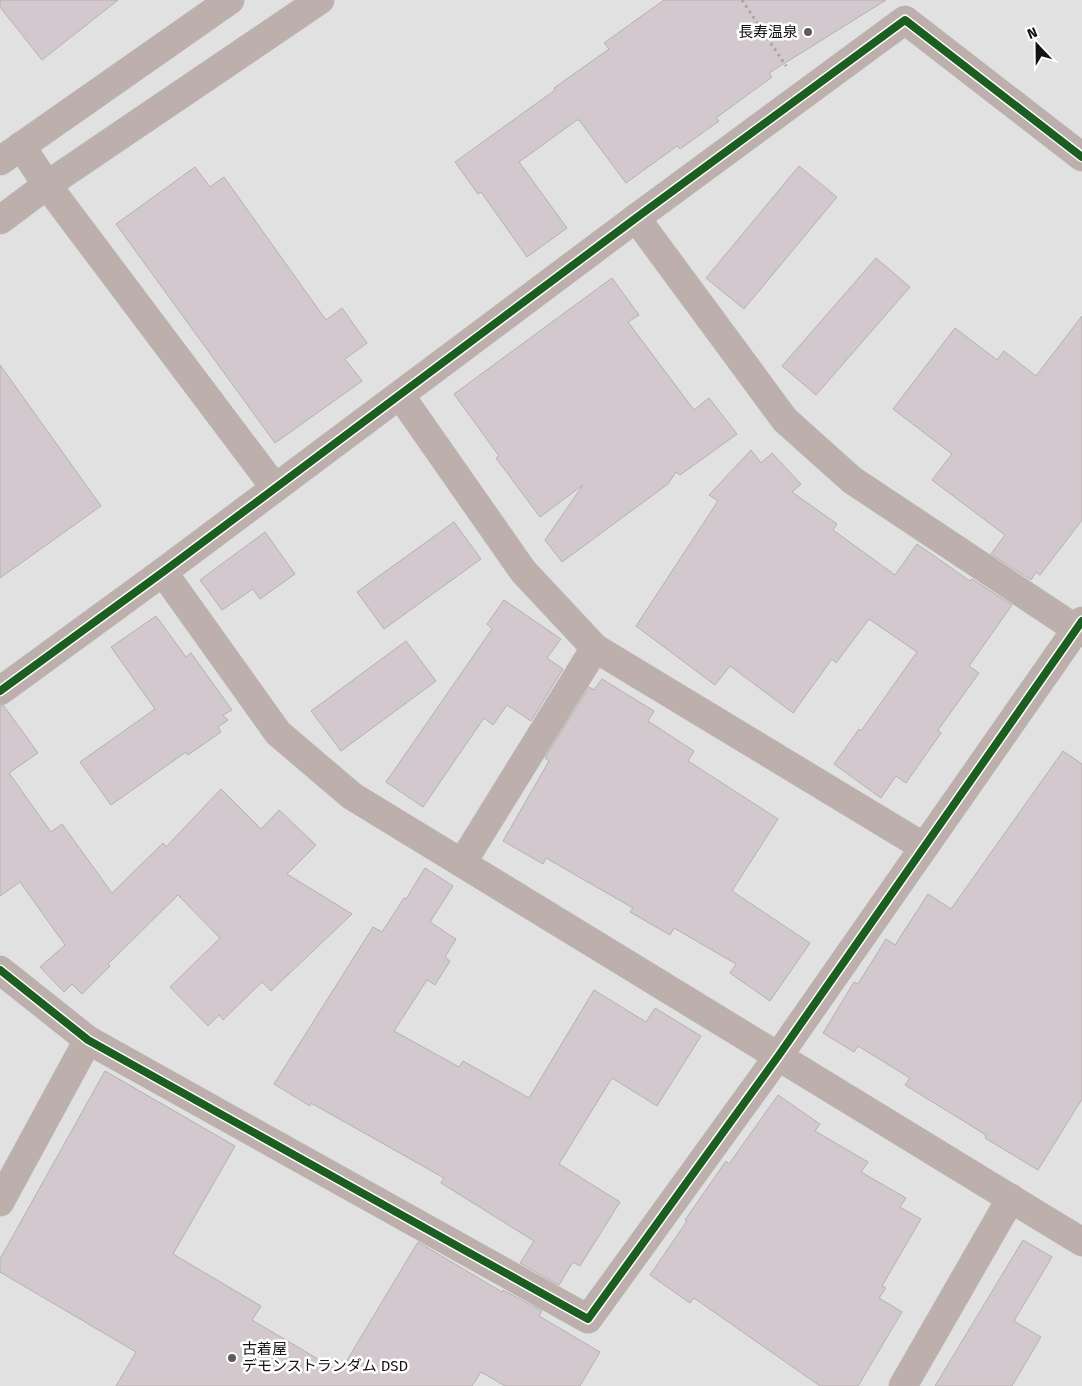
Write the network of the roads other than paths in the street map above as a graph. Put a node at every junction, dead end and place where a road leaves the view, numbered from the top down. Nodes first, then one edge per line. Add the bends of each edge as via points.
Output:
1 (230, 0) edge
2 (320, 0) edge
3 (10, 154) edge
4 (1082, 157) edge
5 (47, 185) junction
6 (636, 218) junction
7 (0, 220) edge
8 (400, 395) junction
9 (275, 488) junction
10 (163, 572) junction
11 (1080, 628) edge
12 (595, 648) junction
13 (0, 691) edge
14 (924, 847) junction
15 (462, 863) junction
16 (0, 970) edge
17 (88, 1040) junction
18 (778, 1055) junction
19 (1010, 1198) junction
20 (0, 1202) edge
21 (1082, 1242) edge
22 (904, 1386) edge

1 - 3 street
2 - 5 street
3 - 5 street
4 - 6 street via 905,20
5 - 7 street
5 - 9 street
6 - 8 street
6 - 11 street via 786,420 852,480
8 - 9 street
8 - 12 street via 523,571
9 - 10 street
10 - 13 street
10 - 15 street via 278,733 352,796
11 - 14 street
12 - 14 street
12 - 15 street
14 - 18 street
15 - 18 street
16 - 17 street
17 - 18 street via 588,1319
17 - 20 street
18 - 19 street
19 - 21 street
19 - 22 street

